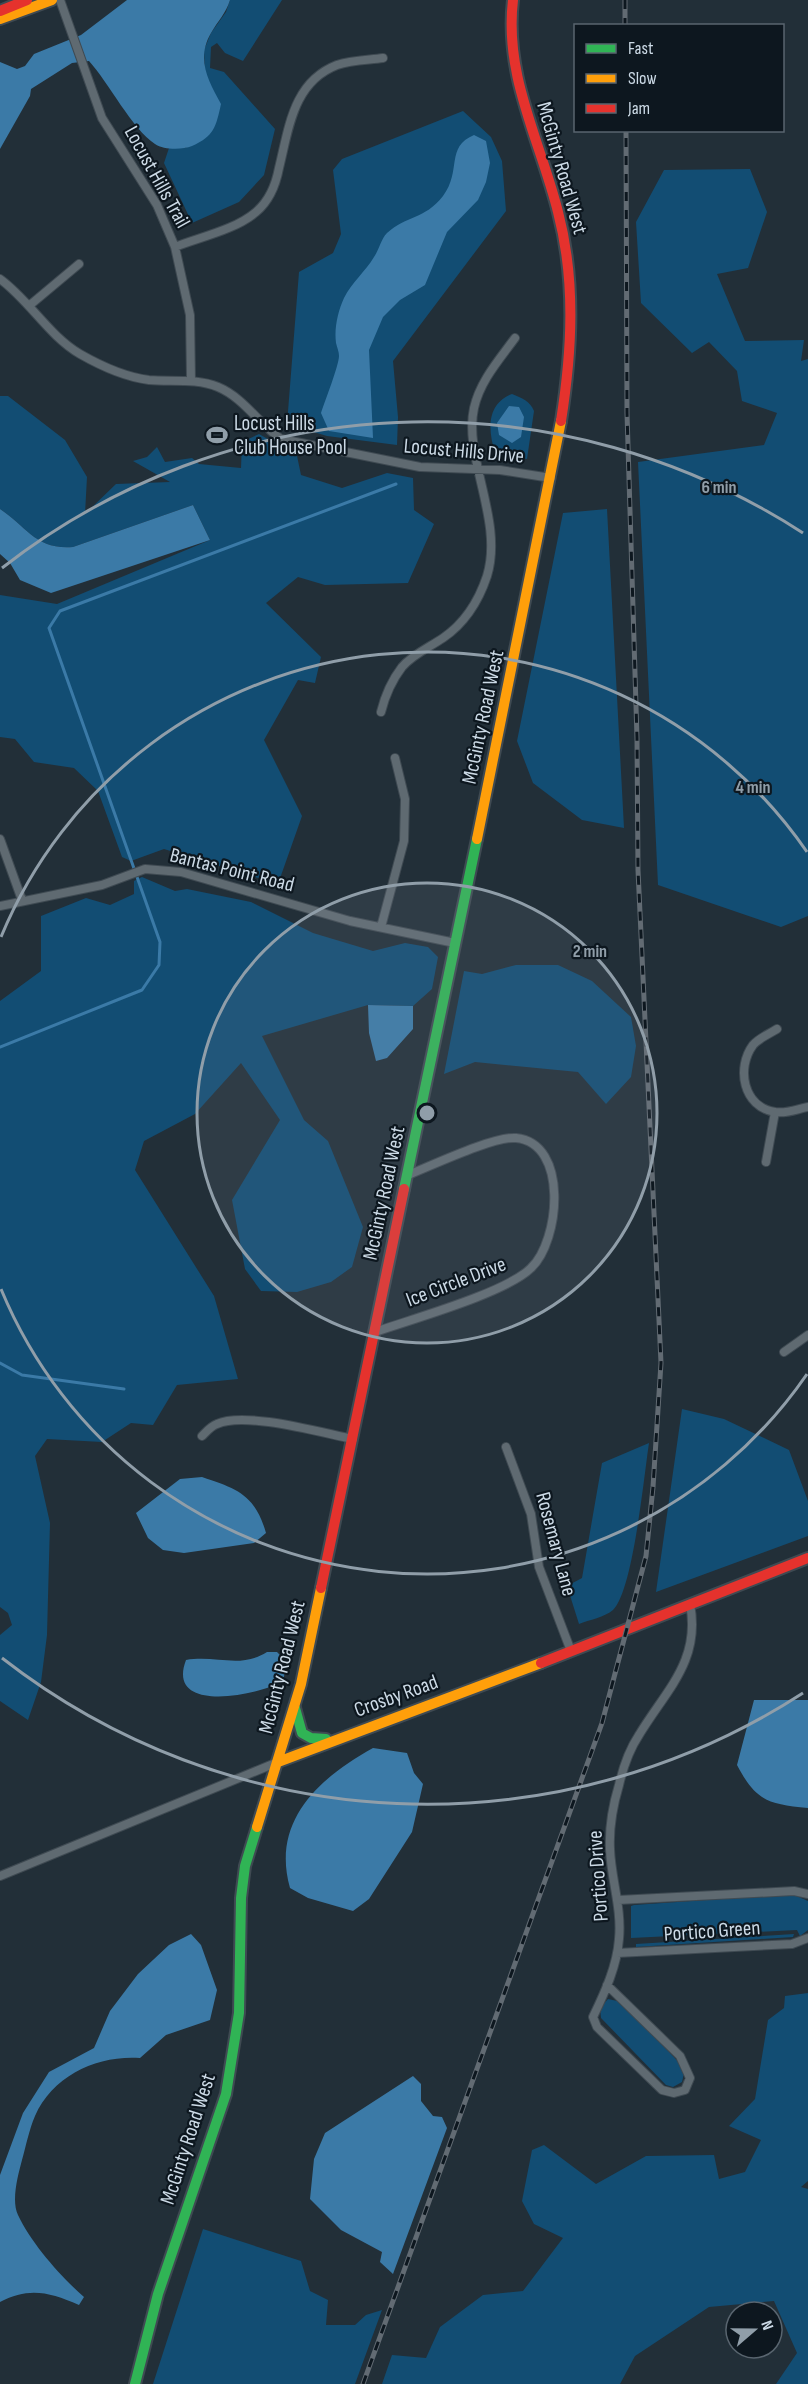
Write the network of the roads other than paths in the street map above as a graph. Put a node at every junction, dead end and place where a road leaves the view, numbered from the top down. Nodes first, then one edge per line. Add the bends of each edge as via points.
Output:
1 (27, 0) edge
2 (52, 0) edge
3 (60, 0) edge
4 (513, 0) edge
5 (0, 11) edge
6 (0, 19) edge
7 (383, 58) dead end
8 (175, 247) junction
9 (79, 264) dead end
10 (0, 279) edge
11 (30, 305) junction
12 (515, 338) dead end
13 (191, 381) junction
14 (480, 471) junction
15 (551, 478) junction
16 (381, 712) dead end
17 (395, 758) dead end
18 (0, 839) edge
19 (22, 900) junction
20 (0, 906) edge
21 (381, 927) junction
22 (455, 943) junction
23 (777, 1029) dead end
24 (808, 1107) edge
25 (775, 1112) junction
26 (766, 1162) dead end
27 (408, 1175) junction
28 (375, 1332) junction
29 (808, 1335) edge
30 (784, 1352) dead end
31 (202, 1436) dead end
32 (353, 1439) junction
33 (506, 1447) dead end
34 (808, 1558) edge
35 (690, 1604) junction
36 (571, 1651) junction
37 (295, 1704) junction
38 (350, 1734) junction
39 (278, 1762) junction
40 (0, 1876) edge
41 (808, 1894) edge
42 (618, 1900) junction
43 (808, 1938) edge
44 (617, 1953) junction
45 (607, 1985) junction
46 (135, 2384) edge

1 - 5 main road
2 - 6 main road
3 - 8 street, Locust Hills Trail via 102,118 157,205
4 - 15 main road, McGinty Road West via 509,30 512,62 560,213 568,264 571,339
7 - 8 street via 338,64 315,76 300,93 293,111 270,196 255,213 234,225
8 - 13 street, Locust Hills Trail via 190,315
9 - 11 street
10 - 11 street, Locust Hills Drive
11 - 13 street, Locust Hills Drive via 78,353 112,370 147,380
12 - 14 street via 483,384 474,410
13 - 14 street, Locust Hills Drive via 237,396 281,439 420,467
14 - 15 street, Locust Hills Drive
14 - 16 street via 491,541 488,574 461,623 403,666 386,693
15 - 22 main road, McGinty Road West
17 - 21 street via 405,799 404,841
18 - 19 street
19 - 20 street, Bantas Point Road
19 - 21 street, Bantas Point Road via 102,885 145,869 181,872
21 - 22 street, Bantas Point Road
22 - 27 main road, McGinty Road West
23 - 25 street via 755,1043 744,1064 743,1076 751,1097
24 - 25 street
25 - 26 street
27 - 28 main road, McGinty Road West
27 - 28 street, Ice Circle Drive via 501,1140 524,1139 534,1143 549,1161 552,1227 542,1256 520,1278
28 - 32 main road, McGinty Road West
29 - 30 street
31 - 32 street via 217,1424 235,1420
32 - 37 main road, McGinty Road West
33 - 36 street, Rosemary Lane via 531,1514 539,1567
34 - 35 main road, Crosby Road
35 - 36 main road, Crosby Road
35 - 42 street, Portico Drive via 689,1653 632,1747 619,1786 610,1849
36 - 38 main road, Crosby Road
37 - 38 main road via 300,1729 310,1740
37 - 39 main road, McGinty Road West
38 - 39 main road, Crosby Road
39 - 40 street, Crosby Road
39 - 46 main road, McGinty Road West via 245,1866 239,2013 226,2094 158,2294
41 - 42 street, Portico Green via 794,1891
42 - 44 street, Portico Drive
43 - 44 street, Portico Green via 792,1944
44 - 45 street, Portico Drive
45 - 45 street, Portico Drive via 593,2017 595,2024 662,2090 685,2090 690,2078 680,2056

